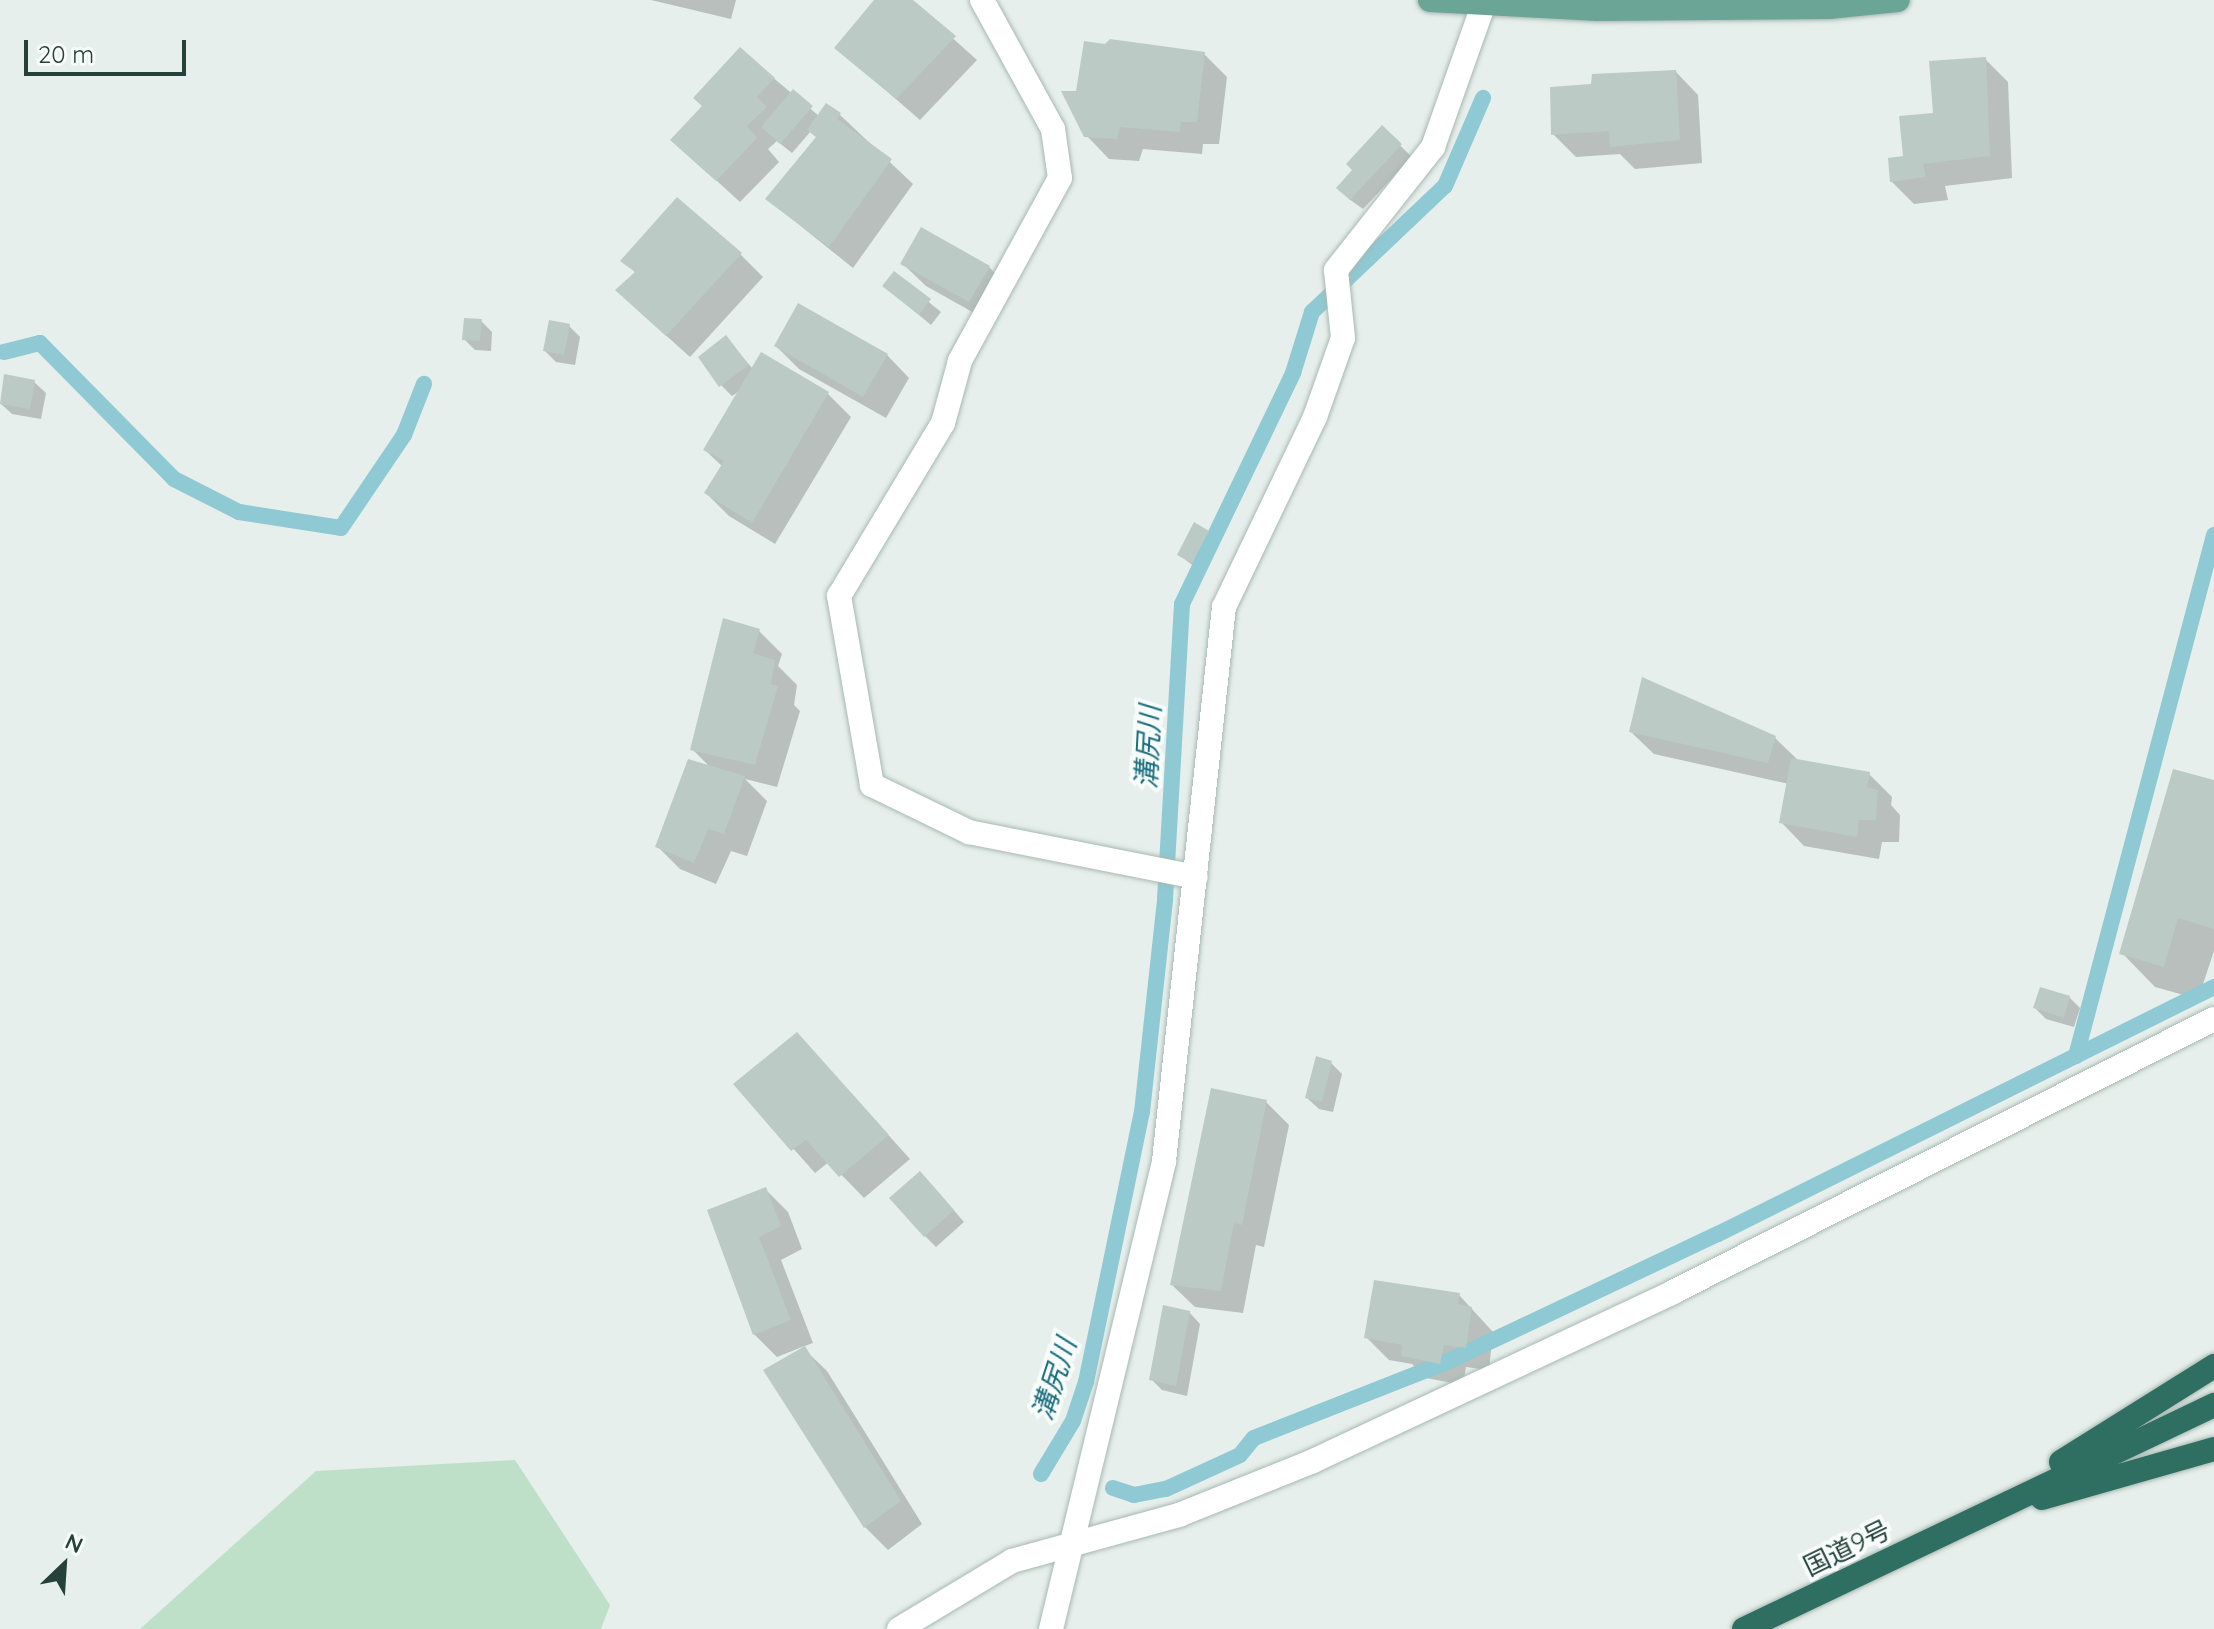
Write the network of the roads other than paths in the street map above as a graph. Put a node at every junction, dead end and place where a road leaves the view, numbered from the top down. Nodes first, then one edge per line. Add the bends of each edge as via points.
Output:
1 (982, 0) edge
2 (1430, 0) edge
3 (1898, 0) edge
4 (1484, 3) junction
5 (1196, 877) junction
6 (2214, 1019) edge
7 (2214, 1366) edge
8 (2214, 1405) edge
9 (2214, 1449) edge
10 (1975, 1517) junction
11 (1073, 1545) junction
12 (899, 1629) edge
13 (1051, 1629) edge
14 (1744, 1629) edge

1 - 5 street via 1053,129 1060,178 960,361 943,423 839,596 872,785 969,832
2 - 4 main road
3 - 4 main road via 1829,7
4 - 5 street via 1433,147 1336,270 1343,338 1315,417 1224,607
5 - 11 street via 1164,1161
6 - 11 street via 1673,1292 1313,1461 1179,1515
7 - 10 highway
8 - 10 highway
9 - 10 highway
10 - 14 highway, 国道9号
11 - 12 street via 1012,1561
11 - 13 street

